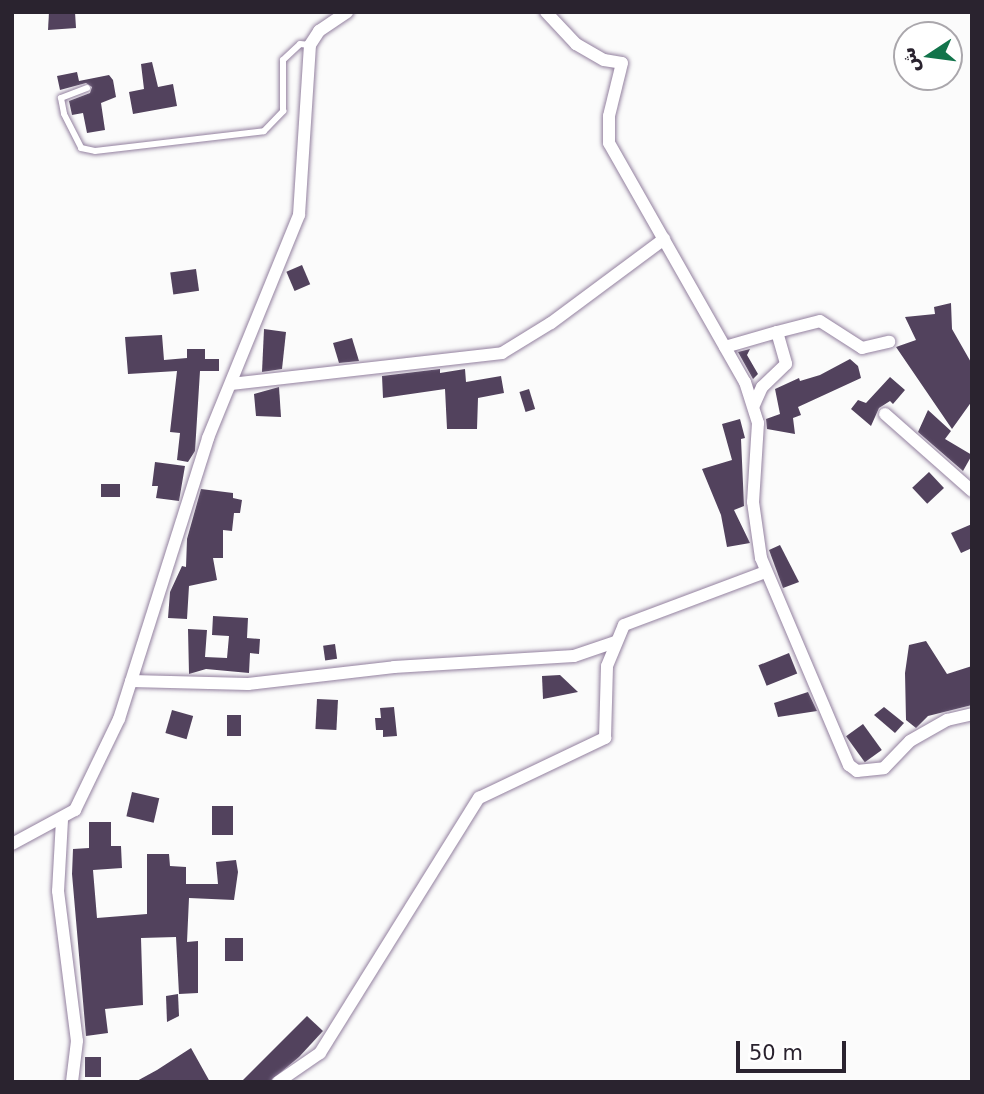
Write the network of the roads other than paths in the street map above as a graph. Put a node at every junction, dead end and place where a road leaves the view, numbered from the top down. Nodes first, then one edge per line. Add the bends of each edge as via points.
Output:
1 (347, 12) edge
2 (546, 12) edge
3 (310, 45) junction
4 (87, 88) dead end
5 (664, 239) junction
6 (777, 332) junction
7 (889, 342) dead end
8 (725, 347) junction
9 (231, 384) junction
10 (754, 405) junction
11 (885, 414) dead end
12 (972, 479) edge
13 (972, 490) edge
14 (765, 572) junction
15 (615, 642) junction
16 (131, 681) junction
17 (972, 714) edge
18 (62, 820) junction
19 (12, 844) edge
20 (72, 1082) edge
21 (278, 1082) edge

1 - 3 street via 319,32
2 - 5 street via 576,44 604,60 622,63 609,116 609,143
3 - 4 lane via 300,44 283,60 283,111 264,131 95,152 81,148 61,98
3 - 9 street via 299,215
5 - 8 street
5 - 9 street via 551,323 502,353
6 - 7 street via 820,321 862,348
6 - 8 street
6 - 10 street via 786,364 762,387
8 - 10 street
9 - 16 street via 208,438
10 - 14 street via 758,423 753,502
11 - 13 street
12 - 13 street
14 - 15 street via 624,625
14 - 17 street via 849,765 857,771 884,768 910,741 947,720
15 - 16 street via 574,656 394,667 262,683
15 - 21 street via 607,666 605,738 479,797 320,1053
16 - 18 street via 82,800
18 - 19 street
18 - 20 street via 58,891 77,1041

